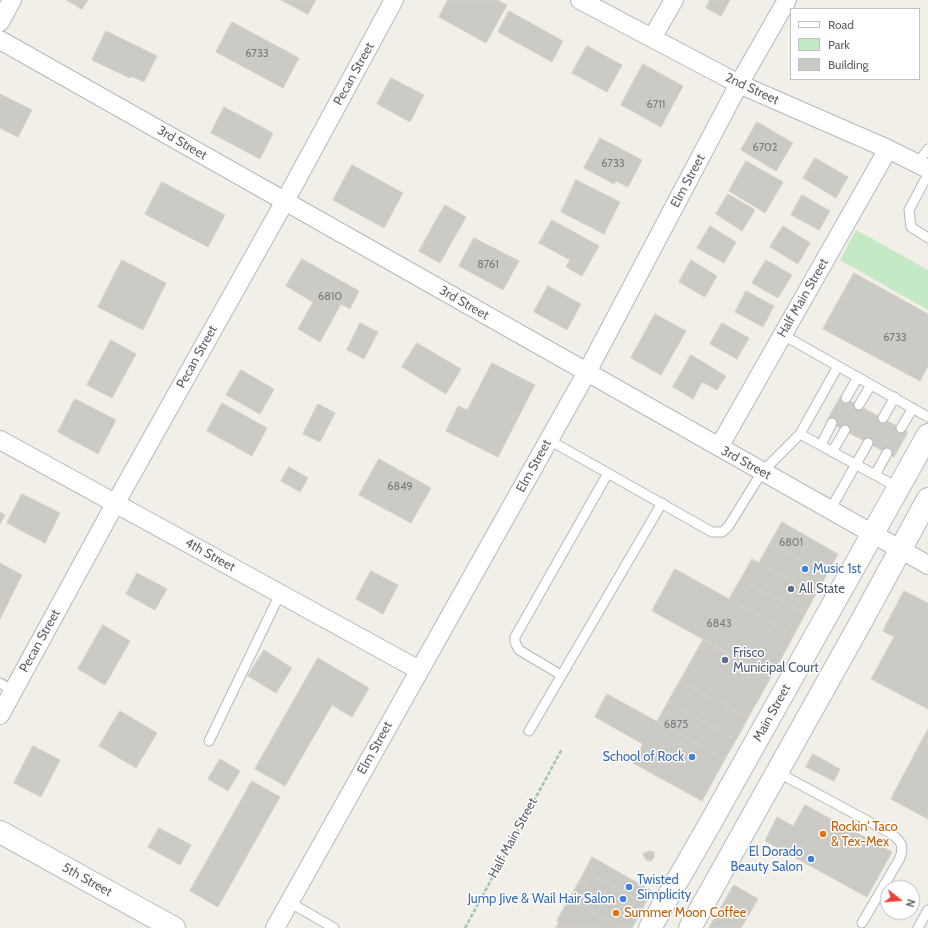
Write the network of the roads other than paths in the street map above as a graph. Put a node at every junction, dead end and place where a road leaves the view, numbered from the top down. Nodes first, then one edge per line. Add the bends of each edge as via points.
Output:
1 (12, 0) edge
2 (394, 0) edge
3 (580, 0) edge
4 (674, 0) edge
5 (786, 0) edge
6 (0, 22) edge
7 (652, 38) junction
8 (0, 40) edge
9 (739, 84) junction
10 (888, 149) junction
11 (928, 149) edge
12 (924, 169) edge
13 (285, 201) junction
14 (928, 238) edge
15 (783, 335) junction
16 (838, 366) junction
17 (587, 372) junction
18 (858, 377) junction
19 (871, 384) junction
20 (894, 397) junction
21 (846, 398) dead end
22 (859, 405) dead end
23 (913, 408) junction
24 (928, 417) edge
25 (883, 418) dead end
26 (832, 424) dead end
27 (901, 428) dead end
28 (844, 430) dead end
29 (800, 434) junction
30 (928, 435) edge
31 (0, 440) edge
32 (549, 440) junction
33 (868, 443) dead end
34 (821, 445) junction
35 (719, 447) junction
36 (832, 452) junction
37 (887, 453) dead end
38 (856, 464) junction
39 (762, 472) junction
40 (608, 473) junction
41 (875, 475) junction
42 (899, 488) junction
43 (928, 499) edge
44 (662, 503) junction
45 (115, 504) junction
46 (830, 510) junction
47 (873, 535) junction
48 (901, 551) junction
49 (928, 565) edge
50 (280, 594) junction
51 (419, 670) junction
52 (562, 675) junction
53 (7, 687) edge
54 (0, 715) edge
55 (529, 731) dead end
56 (209, 741) dead end
57 (777, 772) junction
58 (0, 832) edge
59 (289, 902) junction
60 (928, 910) edge
61 (862, 923) dead end
62 (174, 928) edge
63 (275, 928) edge
64 (334, 928) edge
65 (650, 928) edge
66 (690, 928) edge
67 (918, 928) edge

1 - 6 street
2 - 13 street, Pecan Street
3 - 7 street, 2nd Street
4 - 7 street
5 - 9 street, Elm Street
7 - 9 street, 2nd Street
8 - 13 street, 3rd Street
9 - 10 street, 2nd Street
9 - 17 street, Elm Street
10 - 12 street, 2nd Street
10 - 15 street, Half Main Street
11 - 12 lane
12 - 14 lane via 909,210 911,227
13 - 17 street, 3rd Street
13 - 45 street, Pecan Street
15 - 16 lane
15 - 35 street, Half Main Street
16 - 18 lane
16 - 29 lane
17 - 32 street, Elm Street
17 - 35 street, 3rd Street
18 - 19 lane
18 - 21 lane
19 - 20 lane
19 - 22 lane
20 - 23 lane
20 - 25 lane
23 - 24 lane
23 - 27 lane
26 - 34 lane
28 - 36 lane
29 - 34 lane
29 - 39 lane
30 - 42 main road, Main Street
31 - 45 street, 4th Street
32 - 40 lane
32 - 51 street, Elm Street
33 - 38 lane
34 - 36 lane
35 - 39 street, 3rd Street
36 - 38 lane
37 - 41 lane
38 - 41 lane
38 - 46 lane
39 - 44 lane via 728,527 722,532 712,532
39 - 46 street, 3rd Street
40 - 44 lane
40 - 52 lane via 516,637 515,642 519,650
41 - 42 lane
42 - 47 main road, Main Street
43 - 48 main road
44 - 52 lane
45 - 50 street, 4th Street
45 - 53 street, Pecan Street
46 - 47 street, 3rd Street
47 - 48 street, 3rd Street
47 - 65 main road, Main Street
48 - 49 street, 3rd Street
48 - 57 main road
50 - 51 street, 4th Street
50 - 56 lane
51 - 59 street, Elm Street
52 - 55 lane
53 - 54 street, Pecan Street
57 - 61 lane via 892,834 900,841 900,858
57 - 66 main road
58 - 62 main road, 5th Street
59 - 63 street, Elm Street
59 - 64 lane
60 - 67 lane

